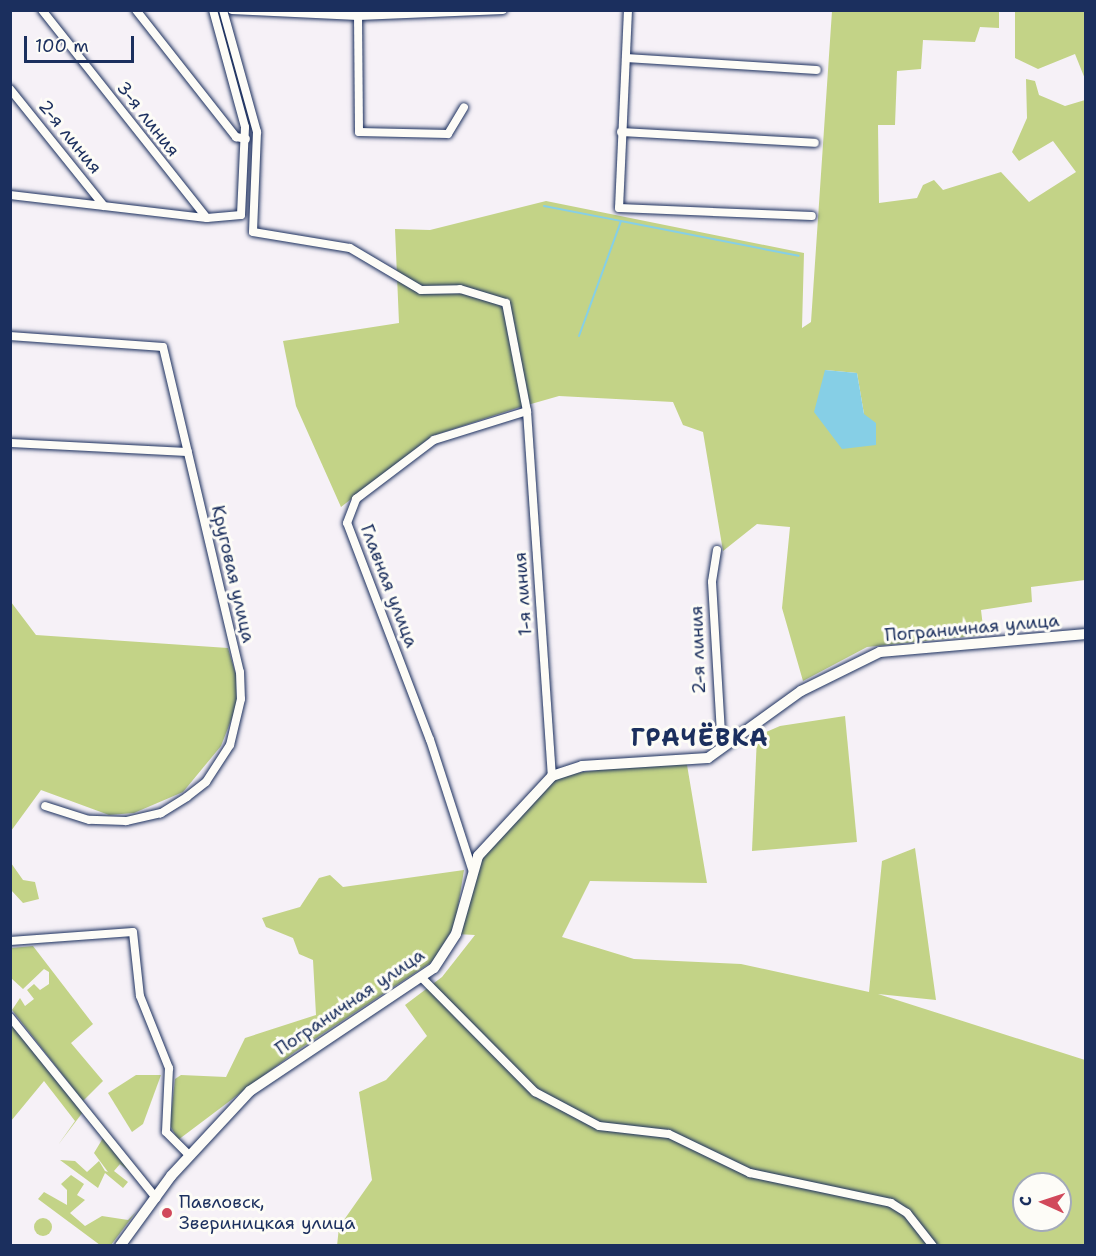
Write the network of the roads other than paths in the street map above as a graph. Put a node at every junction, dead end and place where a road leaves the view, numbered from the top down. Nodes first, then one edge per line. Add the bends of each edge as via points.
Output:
1 (42, 10) edge
2 (136, 10) edge
3 (213, 10) edge
4 (223, 10) edge
5 (232, 10) edge
6 (503, 10) edge
7 (628, 10) edge
8 (358, 16) junction
9 (626, 58) junction
10 (817, 70) dead end
11 (10, 89) edge
12 (464, 106) dead end
13 (621, 132) junction
14 (246, 139) junction
15 (815, 142) dead end
16 (10, 195) edge
17 (104, 206) junction
18 (812, 216) dead end
19 (207, 218) junction
20 (10, 336) edge
21 (527, 411) junction
22 (10, 443) edge
23 (188, 452) junction
24 (717, 550) dead end
25 (1086, 634) edge
26 (722, 748) junction
27 (552, 776) junction
28 (45, 806) dead end
29 (472, 869) junction
30 (10, 942) edge
31 (421, 977) junction
32 (10, 1017) edge
33 (189, 1155) junction
34 (156, 1198) junction
35 (120, 1245) edge
36 (933, 1245) edge

1 - 19 street, 3-я линия
2 - 14 street via 236,137
3 - 14 street
4 - 21 street, 1-я линия via 256,132 253,232 350,248 421,290 460,289 506,303
5 - 8 street
6 - 8 street
7 - 9 street
8 - 12 street via 359,132 448,134
9 - 10 street
9 - 13 street
11 - 17 street, 2-я линия
13 - 15 street
13 - 18 street via 619,208
14 - 19 street via 241,215
16 - 17 street
17 - 19 street
20 - 23 street, Круговая улица via 163,347
21 - 27 street, 1-я линия
21 - 29 street, Главная улица via 434,440 356,499 347,523 430,740
22 - 23 street
23 - 28 street, Круговая улица via 240,672 241,699 230,745 206,782 161,813 126,821 89,820
24 - 26 street, 2-я линия via 712,582
25 - 26 street, Пограничная улица via 880,652 801,691
26 - 27 street, Пограничная улица via 708,758 582,766
27 - 29 street, Пограничная улица
29 - 31 street, Пограничная улица via 456,934 444,956
30 - 33 street via 133,932 141,996 169,1068 166,1132
31 - 33 street, Пограничная улица via 261,1082
31 - 36 street via 535,1092 598,1126 669,1134 750,1173 891,1203 908,1213
32 - 34 street
33 - 34 street, Пограничная улица
34 - 35 street, Пограничная улица

